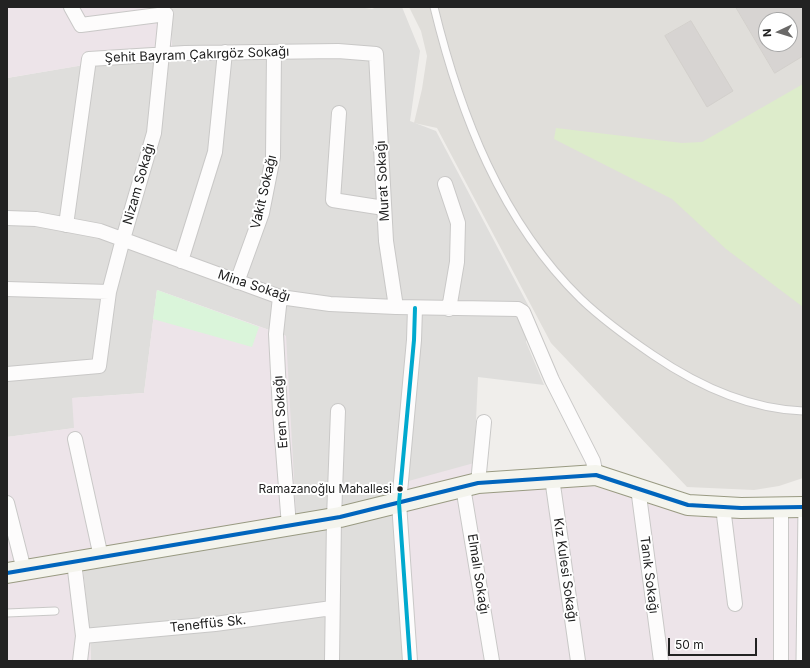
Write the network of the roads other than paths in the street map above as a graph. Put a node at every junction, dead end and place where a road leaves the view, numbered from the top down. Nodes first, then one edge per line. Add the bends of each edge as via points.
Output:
1 (71, 7) edge
2 (434, 7) edge
3 (225, 52) junction
4 (274, 52) junction
5 (162, 54) junction
6 (376, 54) joint
7 (339, 113) dead end
8 (446, 184) dead end
9 (384, 208) junction
10 (7, 218) edge
11 (66, 225) junction
12 (123, 239) junction
13 (181, 261) junction
14 (237, 282) junction
15 (7, 289) edge
16 (109, 292) junction
17 (280, 297) junction
18 (396, 308) junction
19 (415, 308) junction
20 (449, 309) junction
21 (7, 374) edge
22 (338, 411) dead end
23 (803, 411) edge
24 (484, 422) dead end
25 (75, 439) dead end
26 (596, 475) junction
27 (552, 478) junction
28 (471, 485) junction
29 (638, 488) junction
30 (7, 503) edge
31 (399, 503) junction
32 (722, 507) junction
33 (803, 507) edge
34 (781, 508) junction
35 (334, 518) junction
36 (289, 526) junction
37 (101, 557) junction
38 (74, 562) junction
39 (16, 572) edge
40 (736, 604) dead end
41 (332, 608) junction
42 (55, 611) dead end
43 (7, 613) edge
44 (83, 636) junction
45 (80, 661) edge
46 (332, 661) edge
47 (410, 661) edge
48 (492, 661) edge
49 (578, 661) edge
50 (661, 661) edge
51 (781, 661) edge
52 (800, 661) edge

1 - 5 street, Nizam Sokağı via 81,25 166,14
2 - 23 lane via 443,45 482,154 498,187 522,226 561,277 600,316 632,341 684,375 724,394 747,401 789,411
3 - 4 street, Şehit Bayram Çakırgöz Sokağı
3 - 5 street, Şehit Bayram Çakırgöz Sokağı
3 - 13 street via 214,152
4 - 6 street, Şehit Bayram Çakırgöz Sokağı via 338,51
4 - 14 street, Vakit Sokağı via 273,157 262,213
5 - 11 street, Şehit Bayram Çakırgöz Sokağı via 89,59
5 - 12 street, Nizam Sokağı via 154,133
6 - 9 street, Murat Sokağı
7 - 9 street via 333,200
8 - 20 street via 458,224 457,262
9 - 18 street, Murat Sokağı
10 - 11 street, Mina Sokağı via 36,219
11 - 12 street, Mina Sokağı via 100,231
12 - 13 street, Mina Sokağı
12 - 16 street, Nizam Sokağı
13 - 14 street, Mina Sokağı
14 - 17 street, Mina Sokağı
15 - 16 street
16 - 21 street, Nizam Sokağı via 99,366
17 - 18 street, Mina Sokağı via 330,304
17 - 36 street, Eren Sokağı via 276,334
18 - 19 street, Mina Sokağı
19 - 20 street, Mina Sokağı
19 - 31 street
20 - 26 street, Mina Sokağı via 518,309 523,312 552,380 593,460
22 - 35 street
24 - 28 street, Elmalı Sokağı
25 - 37 street
26 - 27 main road
26 - 29 main road
27 - 28 main road
27 - 49 street, Kız Kulesi Sokağı
28 - 31 main road
28 - 48 street, Elmalı Sokağı
29 - 32 main road via 688,505
29 - 50 street, Tanık Sokağı
30 - 39 street
31 - 35 main road
31 - 47 street
32 - 34 main road
32 - 40 street
33 - 34 main road
33 - 52 lane
34 - 51 street
35 - 36 main road
35 - 41 street
36 - 37 main road
37 - 38 main road
38 - 39 main road
38 - 44 street
41 - 44 street, Teneffüs Sk. via 215,624
41 - 46 street
42 - 43 lane
44 - 45 street

